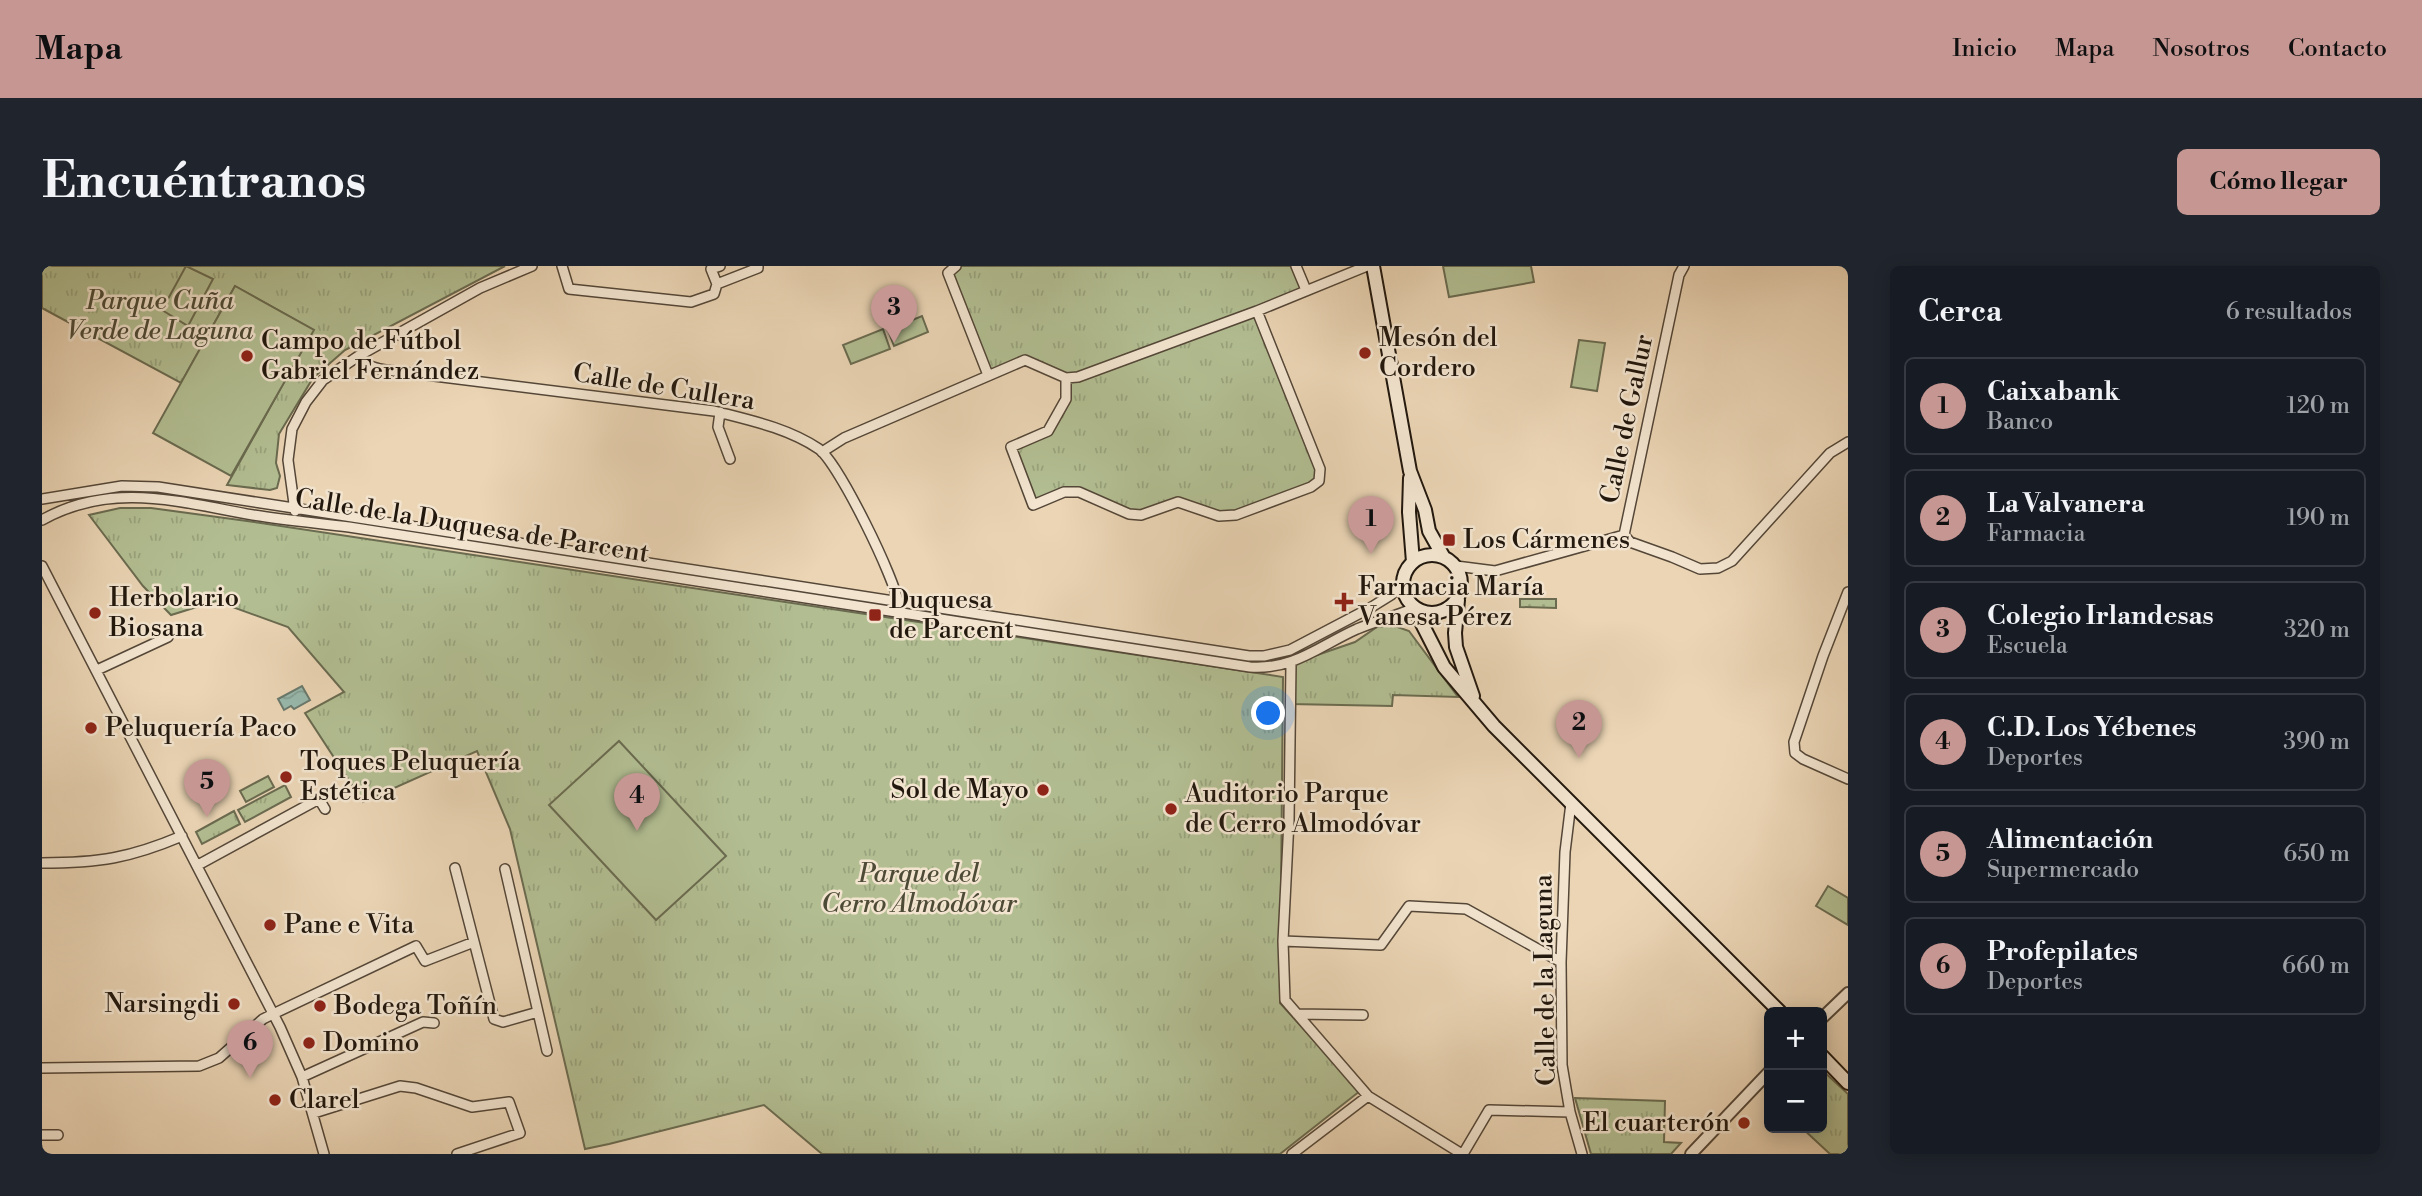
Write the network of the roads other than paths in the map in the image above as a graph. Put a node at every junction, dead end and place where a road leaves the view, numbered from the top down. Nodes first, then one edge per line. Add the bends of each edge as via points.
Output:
1 (532, 266) edge
2 (562, 266) edge
3 (720, 266) edge
4 (758, 266) edge
5 (956, 266) edge
6 (1296, 266) edge
7 (1367, 266) edge
8 (1373, 266) edge
9 (1684, 266) edge
10 (717, 285) junction
11 (1306, 290) junction
12 (1257, 311) junction
13 (360, 355) junction
14 (988, 375) junction
15 (1066, 378) junction
16 (720, 412) junction
17 (1848, 442) edge
18 (822, 452) junction
19 (730, 459) dead end
20 (1410, 471) junction
21 (42, 499) edge
22 (297, 508) junction
23 (257, 515) junction
24 (42, 520) edge
25 (1623, 535) junction
26 (1443, 556) junction
27 (1413, 562) junction
28 (42, 566) edge
29 (1456, 566) junction
30 (1403, 580) junction
31 (1848, 592) edge
32 (898, 600) junction
33 (1458, 600) junction
34 (1415, 608) junction
35 (900, 613) junction
36 (168, 637) dead end
37 (1291, 663) junction
38 (97, 670) junction
39 (1477, 706) junction
40 (1848, 779) edge
41 (1571, 803) junction
42 (325, 809) dead end
43 (182, 836) junction
44 (42, 863) edge
45 (198, 864) junction
46 (454, 868) dead end
47 (505, 869) dead end
48 (415, 935) dead end
49 (1283, 941) junction
50 (474, 942) junction
51 (416, 946) junction
52 (1561, 962) junction
53 (1848, 993) edge
54 (1775, 1007) edge
55 (538, 1012) junction
56 (1297, 1013) junction
57 (1827, 1013) edge
58 (273, 1014) junction
59 (1363, 1015) dead end
60 (434, 1023) dead end
61 (547, 1051) dead end
62 (1827, 1061) edge
63 (42, 1068) edge
64 (302, 1077) junction
65 (1764, 1077) edge
66 (1848, 1083) edge
67 (1368, 1096) junction
68 (1570, 1112) junction
69 (314, 1113) junction
70 (42, 1135) edge
71 (58, 1135) dead end
72 (324, 1154) edge
73 (457, 1154) edge
74 (1293, 1154) edge
75 (1462, 1154) edge
76 (1582, 1154) edge
77 (1691, 1154) edge

1 - 13 street via 480,288
2 - 10 street via 569,289 691,302 714,294
3 - 10 street via 711,269
4 - 10 street
5 - 14 street via 948,273
6 - 11 street
7 - 11 street
8 - 20 main road
9 - 25 street, Calle de Gallur
11 - 12 street
12 - 15 street
12 - 15 street via 1320,469 1319,481 1236,515 1219,516 1178,502 1141,515 1129,514 1079,492 1064,492 1033,505 1011,447 1048,431 1066,398
13 - 16 street, Calle de Cullera via 372,368
13 - 22 street via 323,380 292,429 288,460
14 - 15 street via 1025,360
14 - 18 street via 840,439
16 - 18 street, Calle de Cullera via 757,422
16 - 19 street via 718,427
17 - 25 street via 1830,453 1732,561 1718,568 1700,569 1630,542
18 - 32 street via 870,534
20 - 26 main road via 1429,531
20 - 27 main road
21 - 22 street, Calle de la Duquesa de Parcent via 122,486 158,487
22 - 23 street via 293,515
22 - 32 street, Calle de la Duquesa de Parcent
23 - 24 street, Calle de la Duquesa de Parcent via 122,496
23 - 35 street, Calle de la Duquesa de Parcent
25 - 29 street, Calle de Gallur via 1495,571
26 - 27 main road via 1427,555
26 - 29 main road
27 - 30 main road
28 - 38 street
29 - 33 main road via 1462,586
30 - 32 street, Calle de la Duquesa de Parcent via 1361,614 1290,650 1264,656
30 - 34 main road via 1403,591
31 - 40 street via 1794,742 1795,753 1803,759
32 - 35 street
33 - 34 main road via 1438,614
33 - 39 main road via 1456,647
34 - 37 street, Calle de la Duquesa de Parcent via 1376,621
34 - 39 main road via 1444,667
35 - 37 street, Calle de la Duquesa de Parcent via 1250,667
36 - 38 street
37 - 49 street
38 - 43 street
39 - 41 main road
41 - 52 street, Calle de la Laguna
41 - 54 main road
42 - 45 street via 319,799
43 - 44 street via 117,858
43 - 45 street
45 - 58 street
46 - 50 street
47 - 55 street
48 - 51 street
49 - 52 street via 1381,945 1409,906 1465,909
49 - 56 street via 1285,1000
50 - 51 street via 425,961
50 - 55 street via 494,1019 503,1022
51 - 58 street
52 - 68 street, Calle de la Laguna via 1562,1065
53 - 57 street
55 - 61 street
56 - 59 street
56 - 67 street
58 - 63 street via 219,1058 199,1066
58 - 64 street
60 - 64 street via 423,1022
62 - 66 main road
64 - 69 street
65 - 77 street
67 - 74 street
67 - 75 street
68 - 75 street via 1489,1110
68 - 76 street, Calle de la Laguna
69 - 72 street
69 - 73 street via 400,1086 472,1107 509,1102 520,1133
70 - 71 street

